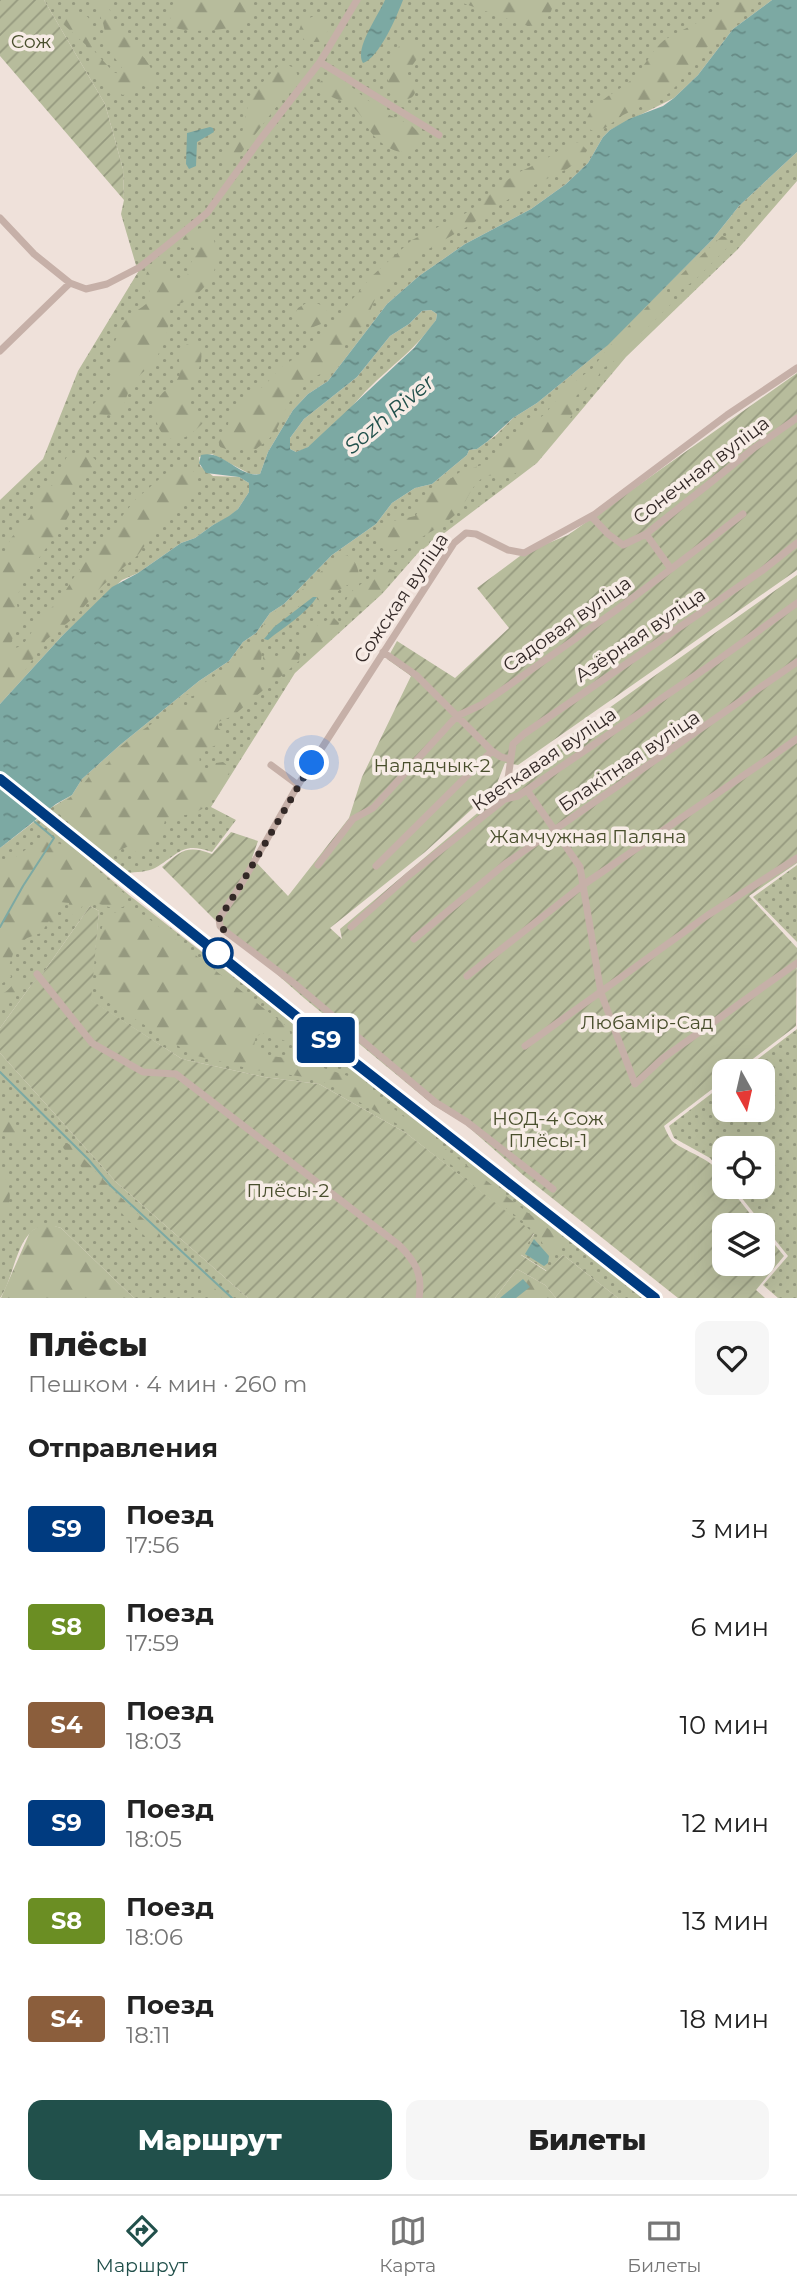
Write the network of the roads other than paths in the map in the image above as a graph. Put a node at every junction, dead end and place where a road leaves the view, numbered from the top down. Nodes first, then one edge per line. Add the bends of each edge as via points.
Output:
1 (357, 0) edge
2 (320, 62) junction
3 (439, 135) dead end
4 (0, 218) edge
5 (70, 283) junction
6 (0, 351) edge
7 (797, 368) edge
8 (797, 418) edge
9 (743, 514) dead end
10 (592, 517) junction
11 (646, 534) junction
12 (797, 543) edge
13 (671, 569) junction
14 (797, 603) edge
15 (383, 652) junction
16 (797, 662) edge
17 (457, 716) junction
18 (797, 738) edge
19 (492, 751) junction
20 (510, 759) junction
21 (271, 765) dead end
22 (298, 785) junction
23 (527, 790) junction
24 (505, 799) junction
25 (556, 830) junction
26 (797, 858) edge
27 (318, 866) dead end
28 (376, 866) dead end
29 (583, 885) junction
30 (351, 927) dead end
31 (414, 939) dead end
32 (797, 963) edge
33 (37, 974) dead end
34 (467, 976) dead end
35 (601, 993) junction
36 (525, 1046) dead end
37 (553, 1189) dead end
38 (419, 1298) edge

1 - 2 street
2 - 3 street
2 - 5 street via 207,213 140,267 107,284 86,289
4 - 5 street
5 - 6 street
7 - 10 street, Сожская вуліца
8 - 11 street, Сонечная вуліца
9 - 13 street, Садовая вуліца
10 - 11 street, Сонечная вуліца via 623,545
10 - 15 street, Сожская вуліца via 524,553 466,533 454,543
11 - 13 street
12 - 20 street, Азёрная вуліца via 524,734 513,744
13 - 17 street, Садовая вуліца via 481,705
14 - 23 street, Кветкавая вуліца
15 - 17 street via 416,675
15 - 22 street, Сожская вуліца
16 - 25 street, Блакітная вуліца
17 - 19 street
17 - 27 street via 373,807 353,819
18 - 29 street
19 - 20 street
19 - 28 street
20 - 24 street
21 - 22 street
22 - 37 street, Сожская вуліца via 219,919 220,926 435,1102
23 - 24 street, Кветкавая вуліца
23 - 25 street
24 - 30 street, Кветкавая вуліца
25 - 29 street via 580,867
25 - 31 street, Блакітная вуліца via 505,864
26 - 35 street via 708,915
29 - 34 street
29 - 35 street
32 - 35 street via 663,1058 635,1084
33 - 38 street via 92,1042 143,1072 176,1074 399,1245 415,1261
35 - 36 street

